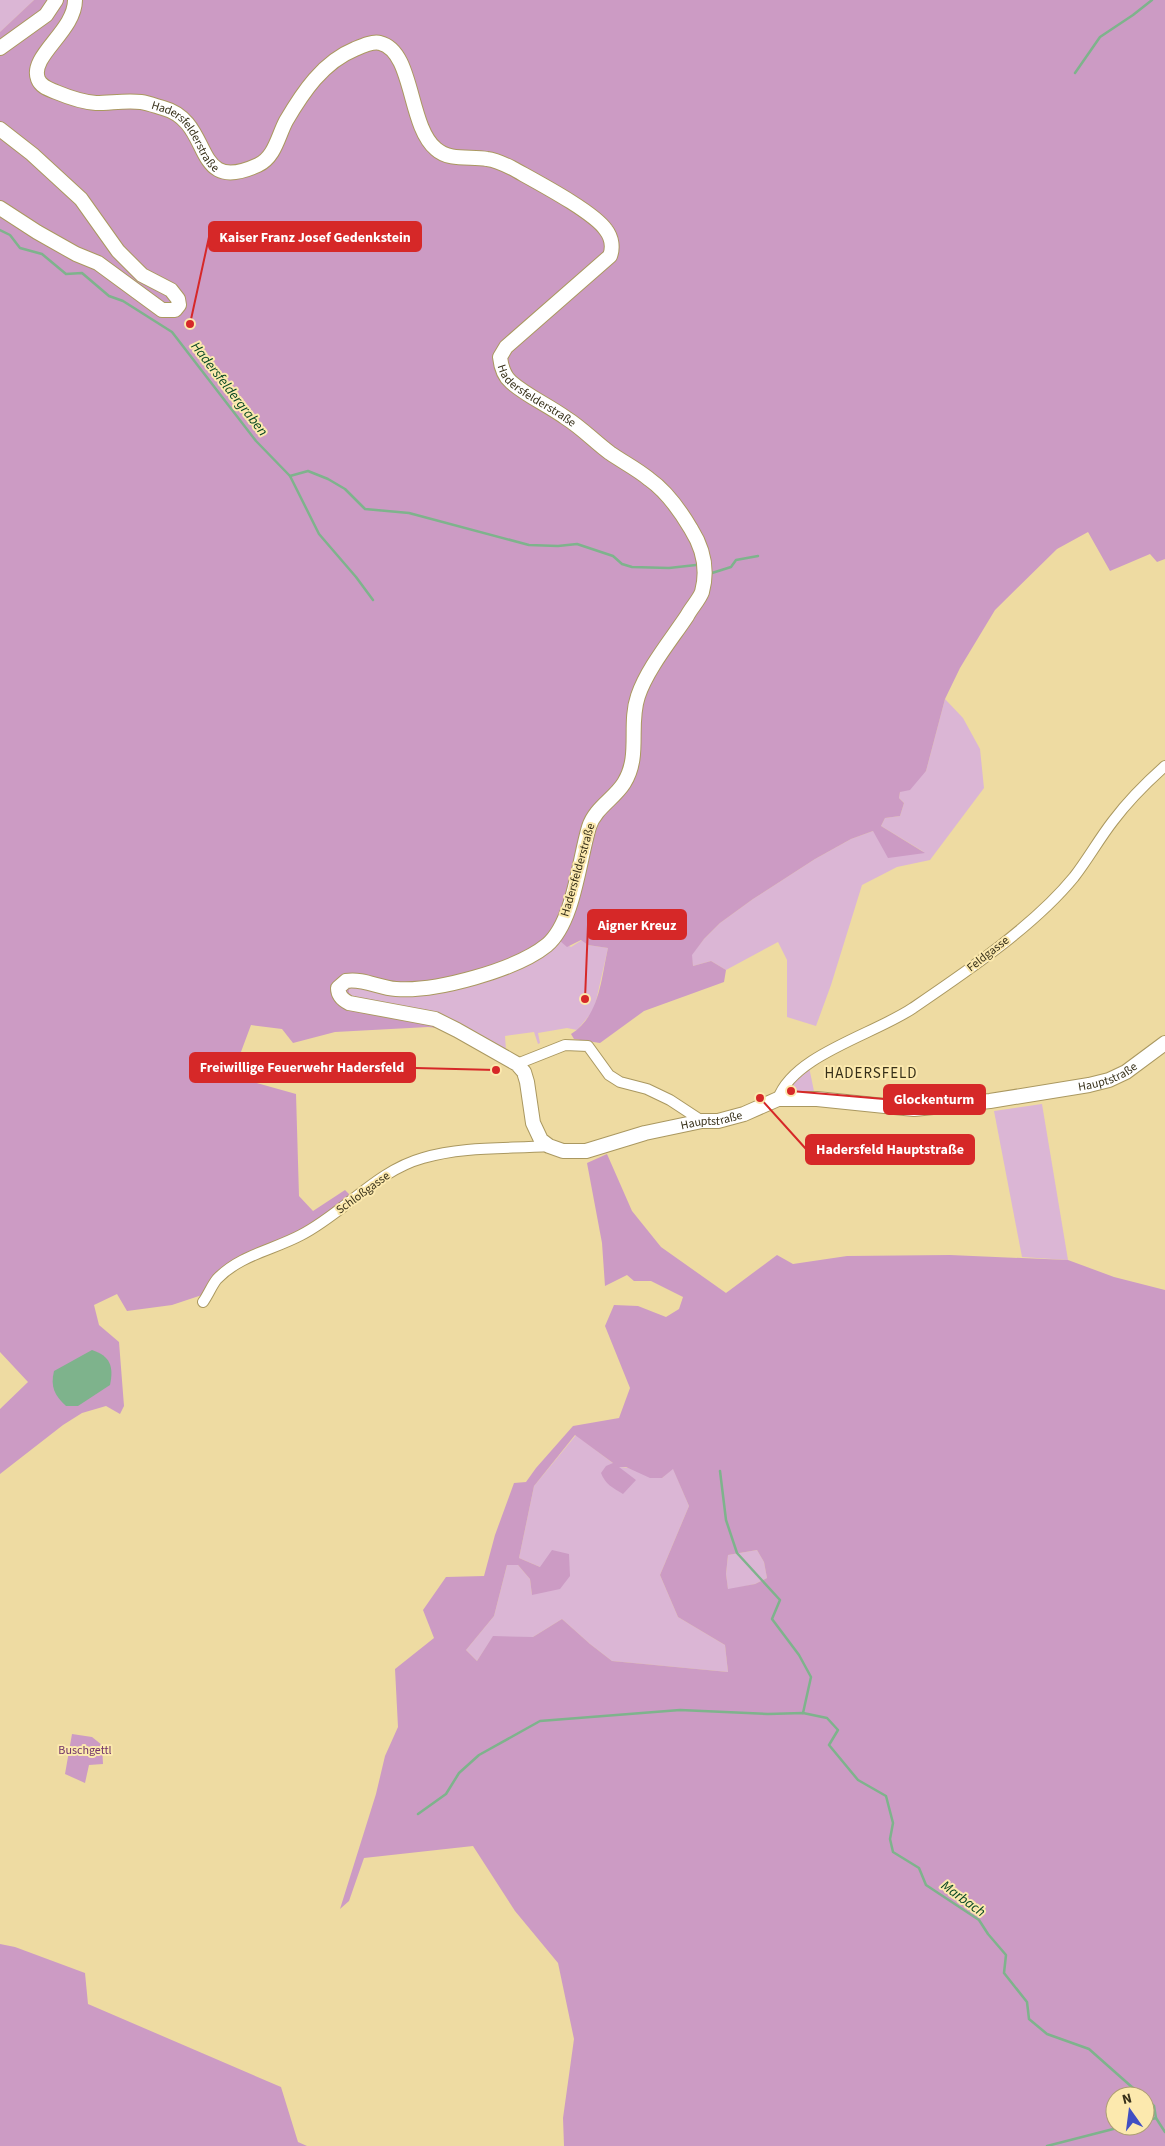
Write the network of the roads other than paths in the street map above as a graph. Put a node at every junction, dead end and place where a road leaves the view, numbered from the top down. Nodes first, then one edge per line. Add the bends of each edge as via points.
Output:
1 (56, 0) edge
2 (75, 0) edge
3 (0, 48) edge
4 (0, 129) edge
5 (0, 208) edge
6 (1165, 766) edge
7 (1165, 1043) edge
8 (517, 1064) junction
9 (778, 1099) junction
10 (702, 1121) junction
11 (549, 1146) junction
12 (203, 1302) dead end

1 - 3 street via 46,14
2 - 8 street, Hadersfelderstraße via 75,8 66,27 44,53 38,66 37,78 43,86 94,103 141,102 175,112 188,123 208,162 218,171 231,172 260,164 272,152 304,92 325,68 345,53 379,42 391,48 400,60 420,128 438,151 452,156 486,158 512,168 591,216 609,234 612,248 606,261 506,347 500,357 502,367 509,380 568,418 608,452 651,480 674,504 702,549 705,570 701,593 638,695 634,714 635,747 629,772 624,783 589,825 562,925 548,944 519,963 501,970 436,985 410,990 351,980 338,988 339,995 349,1003 435,1020
4 - 5 street via 81,199 118,251 142,275 171,290 178,299 178,305 175,310 162,310 98,263 60,245
6 - 9 street, Feldgasse via 1114,820 1074,876 1047,905 1002,944 890,1023 806,1065 784,1084
7 - 9 street, Hauptstraße via 1126,1072 1109,1080 990,1101 914,1109 817,1099
8 - 10 street via 565,1045 588,1046 609,1075 670,1100
8 - 11 street via 527,1082 532,1123 536,1133
9 - 10 street, Hauptstraße via 744,1114 718,1121
10 - 11 street, Hauptstraße via 645,1133 586,1151 563,1151
11 - 12 street, Schloßgasse via 442,1154 403,1166 324,1222 300,1236 249,1256 217,1280

